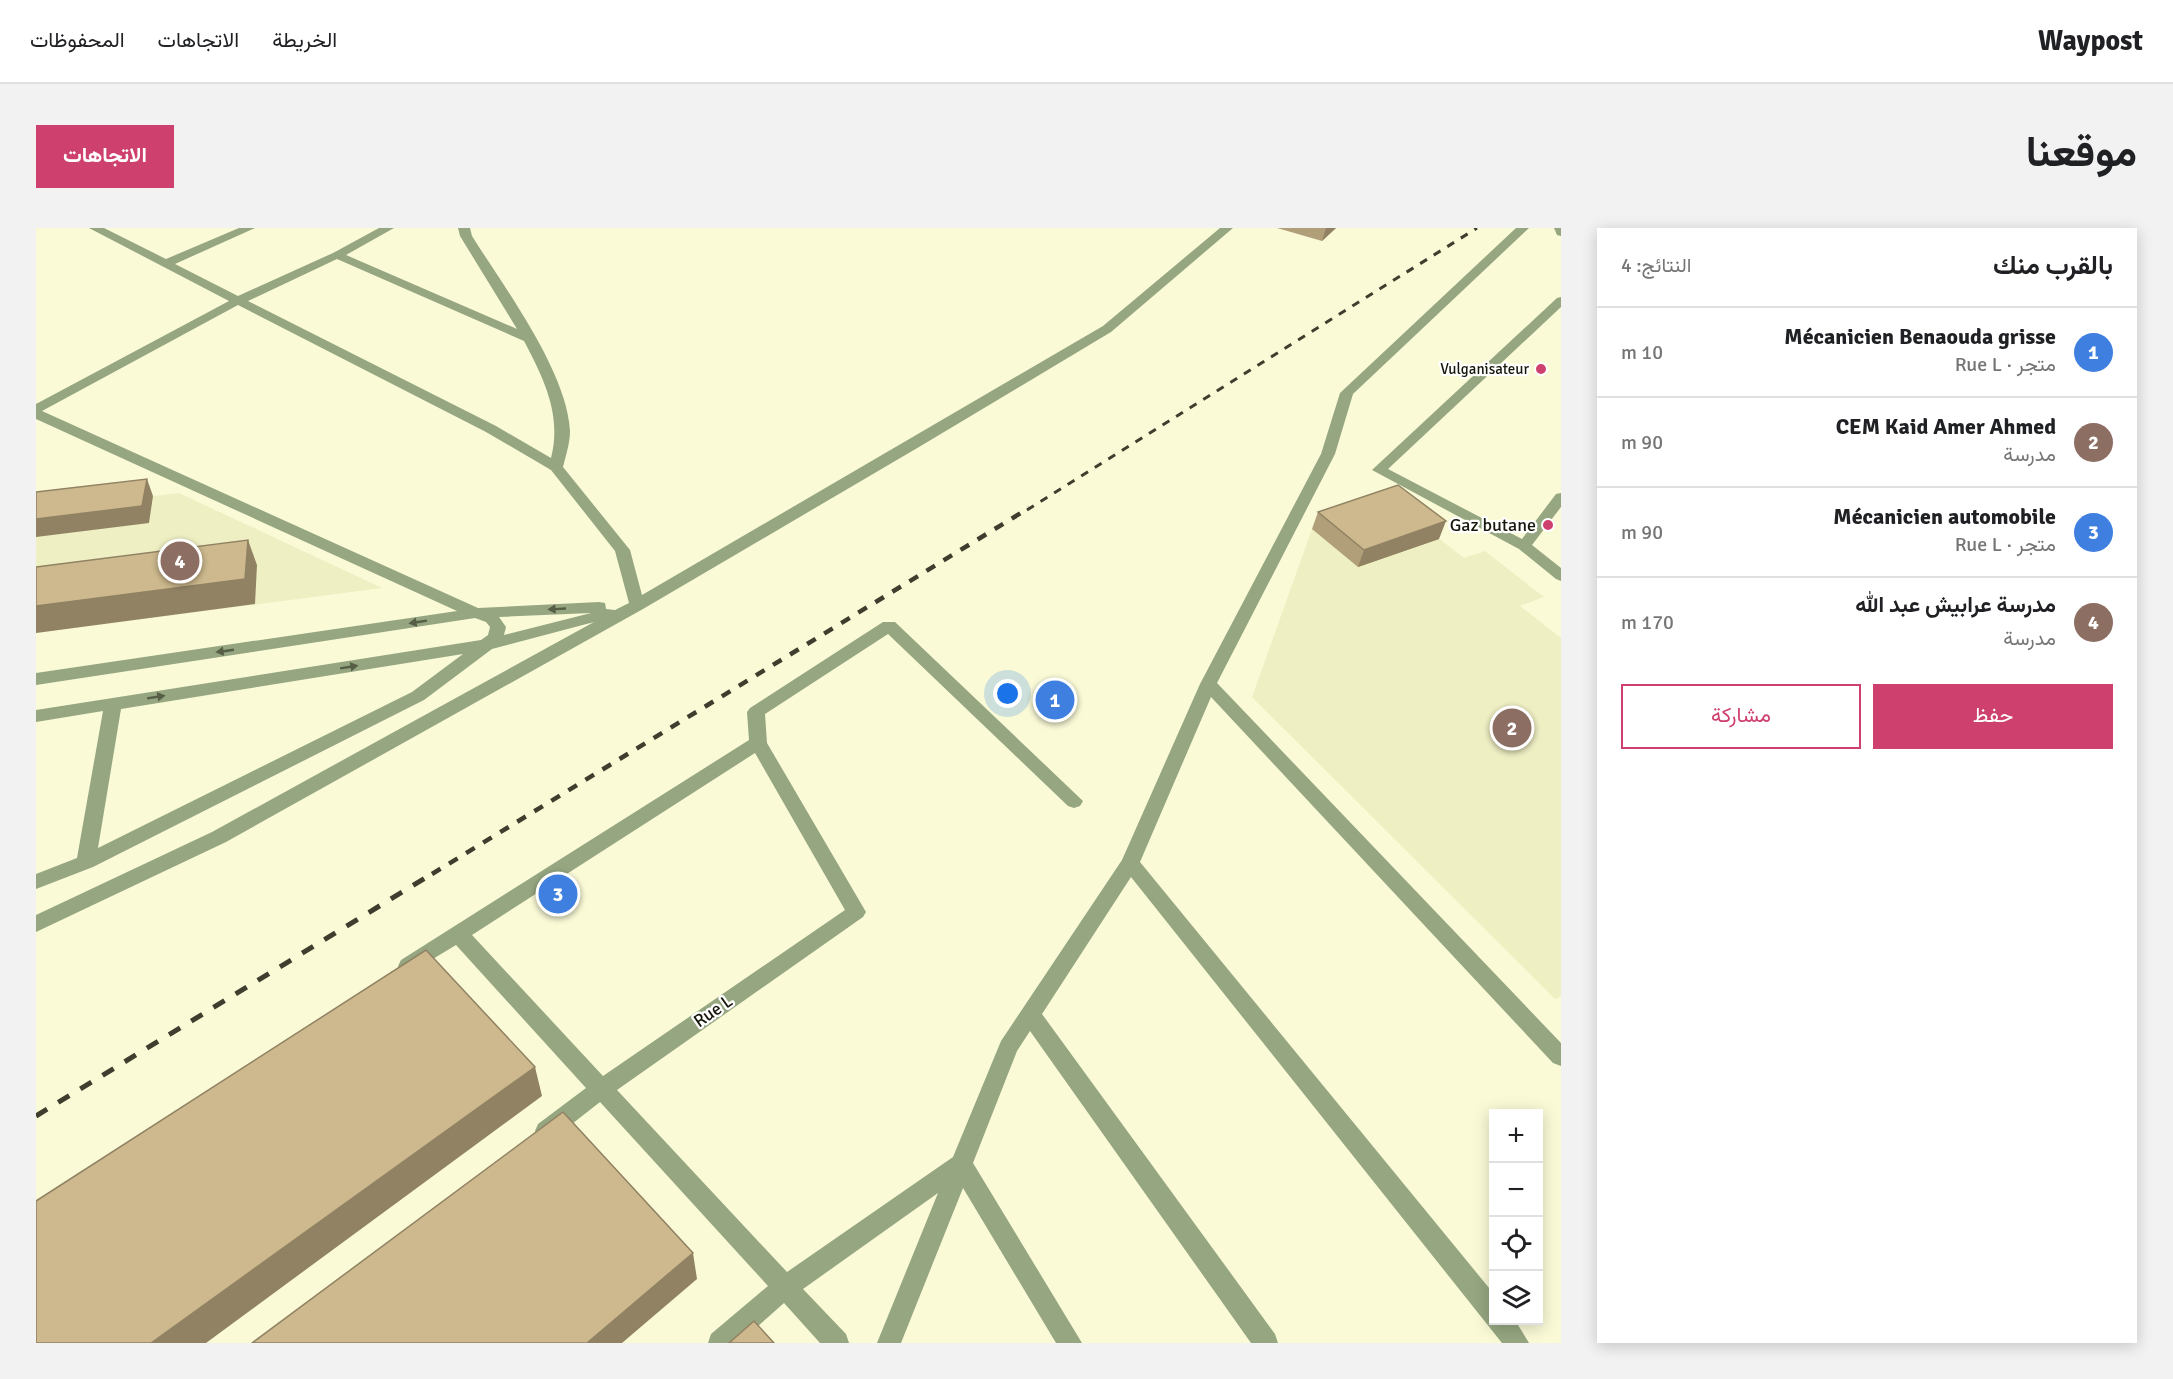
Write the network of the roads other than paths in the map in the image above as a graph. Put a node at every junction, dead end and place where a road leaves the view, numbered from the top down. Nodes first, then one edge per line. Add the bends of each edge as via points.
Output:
1 (95, 228) edge
2 (249, 228) edge
3 (388, 228) edge
4 (464, 228) edge
5 (1227, 228) edge
6 (1523, 228) edge
7 (1560, 228) edge
8 (1561, 233) edge
9 (337, 255) junction
10 (165, 264) junction
11 (237, 301) junction
12 (1561, 301) edge
13 (527, 338) junction
14 (36, 409) edge
15 (36, 414) edge
16 (556, 467) junction
17 (1561, 497) edge
18 (1524, 546) junction
19 (1561, 576) edge
20 (637, 605) junction
21 (476, 613) junction
22 (486, 645) junction
23 (36, 679) edge
24 (1208, 684) junction
25 (113, 704) junction
26 (36, 716) edge
27 (758, 743) junction
28 (1074, 801) dead end
29 (86, 862) junction
30 (1130, 863) junction
31 (36, 882) edge
32 (36, 924) edge
33 (458, 934) junction
34 (387, 979) edge
35 (1030, 1014) junction
36 (1561, 1056) edge
37 (601, 1089) junction
38 (527, 1145) edge
39 (961, 1164) junction
40 (785, 1287) junction
41 (1489, 1308) edge
42 (1503, 1325) edge
43 (720, 1343) edge
44 (837, 1343) edge
45 (889, 1343) edge
46 (1070, 1343) edge
47 (1266, 1343) edge
48 (1517, 1343) edge

1 - 10 street
2 - 10 street
3 - 9 street
4 - 13 street
5 - 20 street via 1107,329
6 - 24 street via 1347,393 1328,454
7 - 8 street
9 - 11 street
9 - 13 street
10 - 11 street
11 - 14 street
11 - 16 street via 491,429
12 - 18 street via 1379,470
13 - 16 street via 559,398 564,431
15 - 21 street
16 - 20 street via 622,550
17 - 18 street
18 - 19 street
20 -> 21 street
20 - 22 street
20 - 32 street via 219,837
21 - 22 street via 492,618 498,627 495,637
21 -> 23 street
25 -> 22 street
22 - 29 street via 418,696
24 - 30 street
24 - 36 street
25 - 26 street
25 - 29 street
27 - 28 street, Rue L via 756,712 889,626
27 - 33 street
27 - 37 street, Rue L via 856,912
29 - 31 street
30 - 35 street
30 - 41 street
33 - 34 street
33 - 37 street
35 - 39 street via 1008,1047
35 - 47 street
37 - 38 street, Rue L
37 - 40 street
39 - 40 street
39 - 45 street
39 - 46 street
40 - 43 street
40 - 44 street
42 - 48 street

